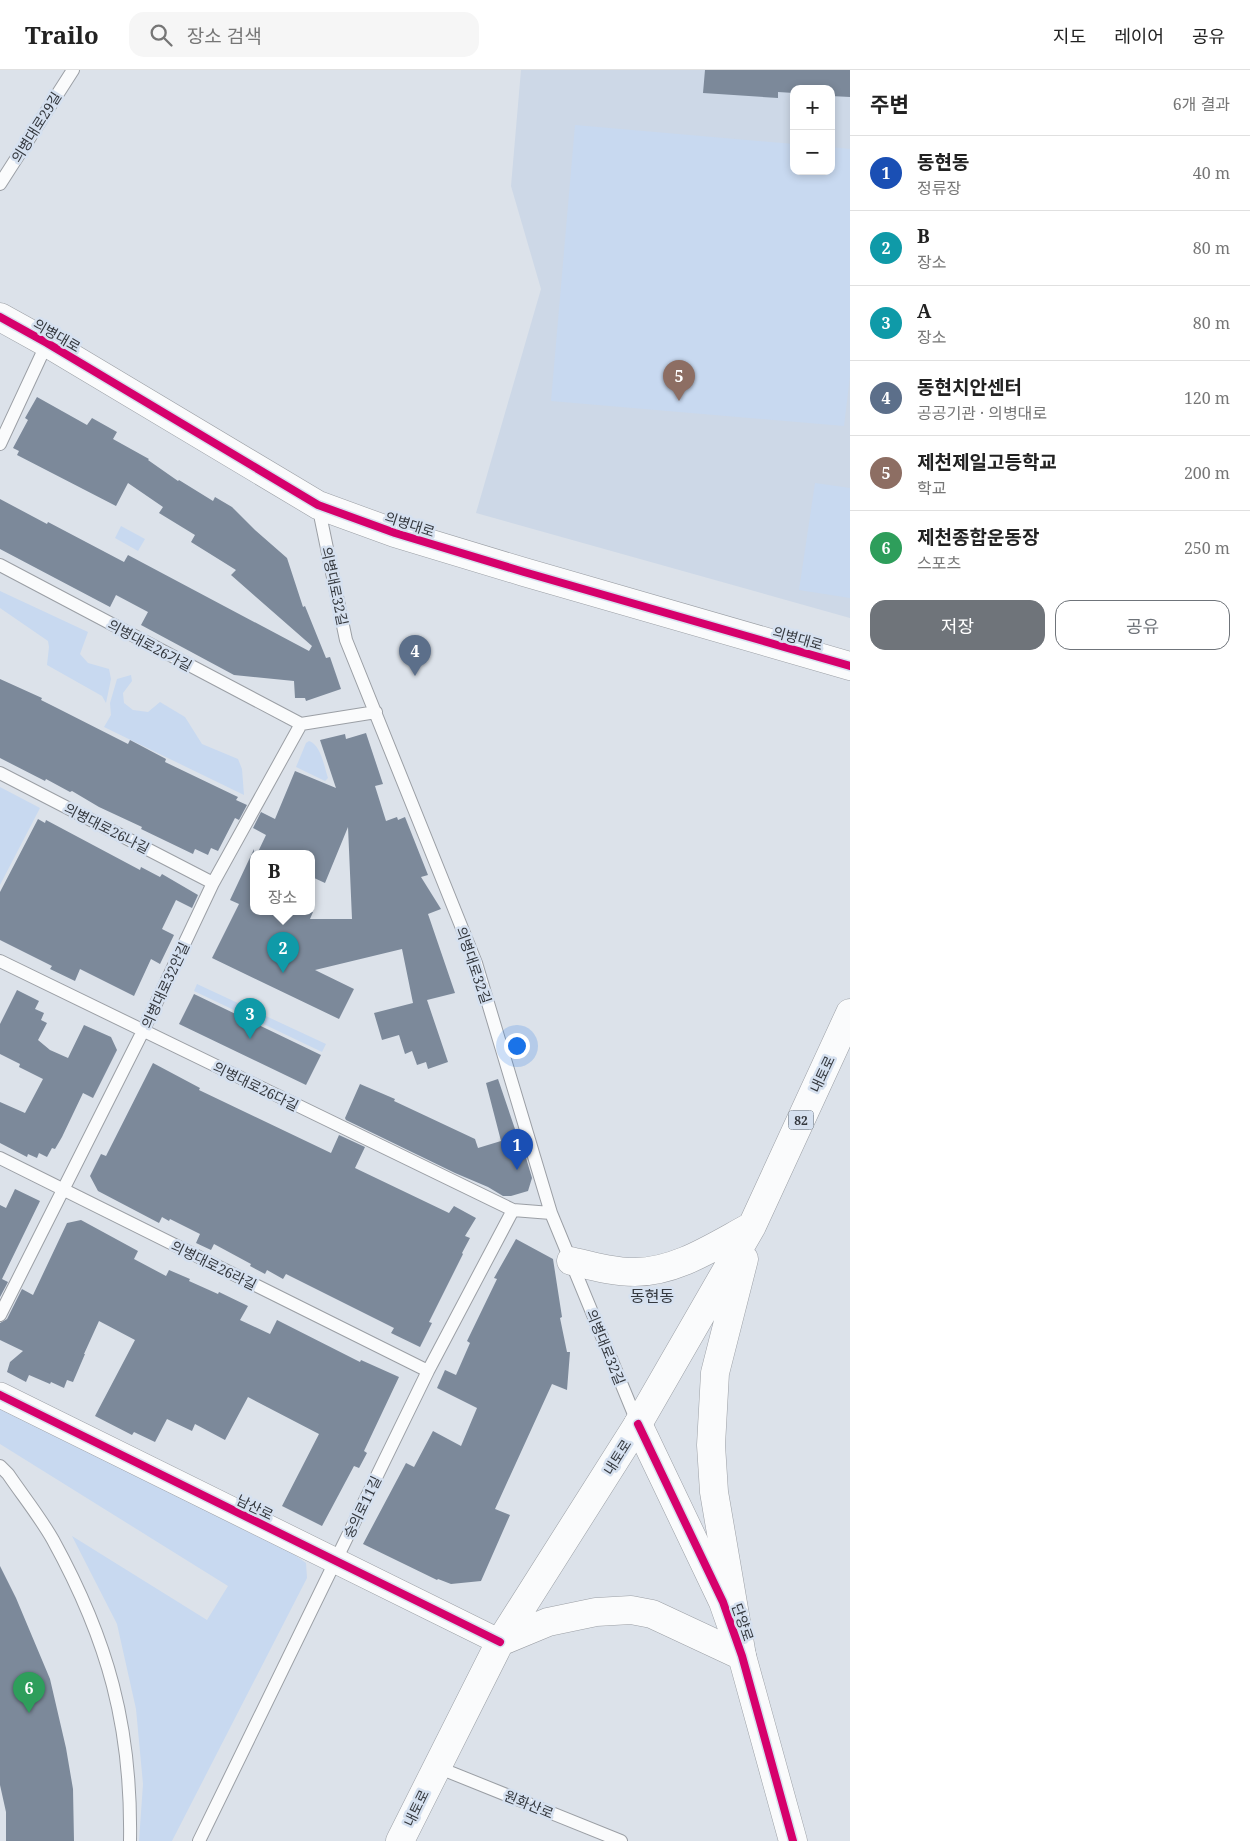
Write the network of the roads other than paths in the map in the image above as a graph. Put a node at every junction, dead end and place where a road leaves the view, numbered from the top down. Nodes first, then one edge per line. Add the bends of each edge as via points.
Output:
1 (73, 70) edge
2 (0, 184) edge
3 (0, 318) edge
4 (47, 343) junction
5 (0, 444) edge
6 (318, 505) junction
7 (0, 565) edge
8 (850, 666) edge
9 (376, 712) junction
10 (301, 724) junction
11 (0, 773) edge
12 (213, 883) junction
13 (0, 961) edge
14 (850, 1014) edge
15 (143, 1031) junction
16 (0, 1158) edge
17 (64, 1190) junction
18 (513, 1210) junction
19 (551, 1213) junction
20 (752, 1226) junction
21 (571, 1261) junction
22 (0, 1315) edge
23 (428, 1371) junction
24 (0, 1395) edge
25 (638, 1424) junction
26 (0, 1466) edge
27 (336, 1561) junction
28 (500, 1642) junction
29 (742, 1656) junction
30 (437, 1767) junction
31 (130, 1841) edge
32 (199, 1841) edge
33 (400, 1841) edge
34 (621, 1841) edge
35 (793, 1841) edge

1 - 2 lane, 의병대로29길
3 - 4 main road, 의병대로
4 - 5 lane
4 - 6 main road, 의병대로
6 - 8 main road, 의병대로 via 395,533
6 - 9 lane, 의병대로32길 via 346,640
7 - 10 lane, 의병대로26가길
9 - 10 lane
9 - 19 lane, 의병대로32길 via 476,963
10 - 12 lane, 의병대로32안길
11 - 12 lane, 의병대로26나길
12 - 15 lane, 의병대로32안길
13 - 15 lane, 의병대로26다길
14 - 20 main road, 내토로 / 82
15 - 17 lane, 의병대로32안길
15 - 18 lane, 의병대로26다길
16 - 17 lane, 의병대로26라길
17 - 22 lane, 의병대로32안길
17 - 23 lane, 의병대로26라길
18 - 19 lane
18 - 23 lane, 숭의로11길
19 - 21 lane, 의병대로32길
20 - 21 main road via 675,1265 650,1271 619,1271
20 - 25 main road, 내토로 / 82
20 - 29 main road via 715,1373 711,1445 714,1492
21 - 25 lane, 의병대로32길
23 - 27 lane, 숭의로11길
24 - 27 street, 남산로
25 - 28 main road, 내토로 / 82
25 - 29 main road, 단양로 via 723,1602
26 - 31 lane via 52,1538 103,1648 125,1738
27 - 28 street, 남산로
27 - 32 lane, 숭의로11길
28 - 29 main road via 548,1622 596,1612 631,1610 652,1614
28 - 30 main road, 내토로 / 82
29 - 35 main road, 단양로
30 - 33 main road, 내토로 / 82
30 - 34 lane, 원화산로

